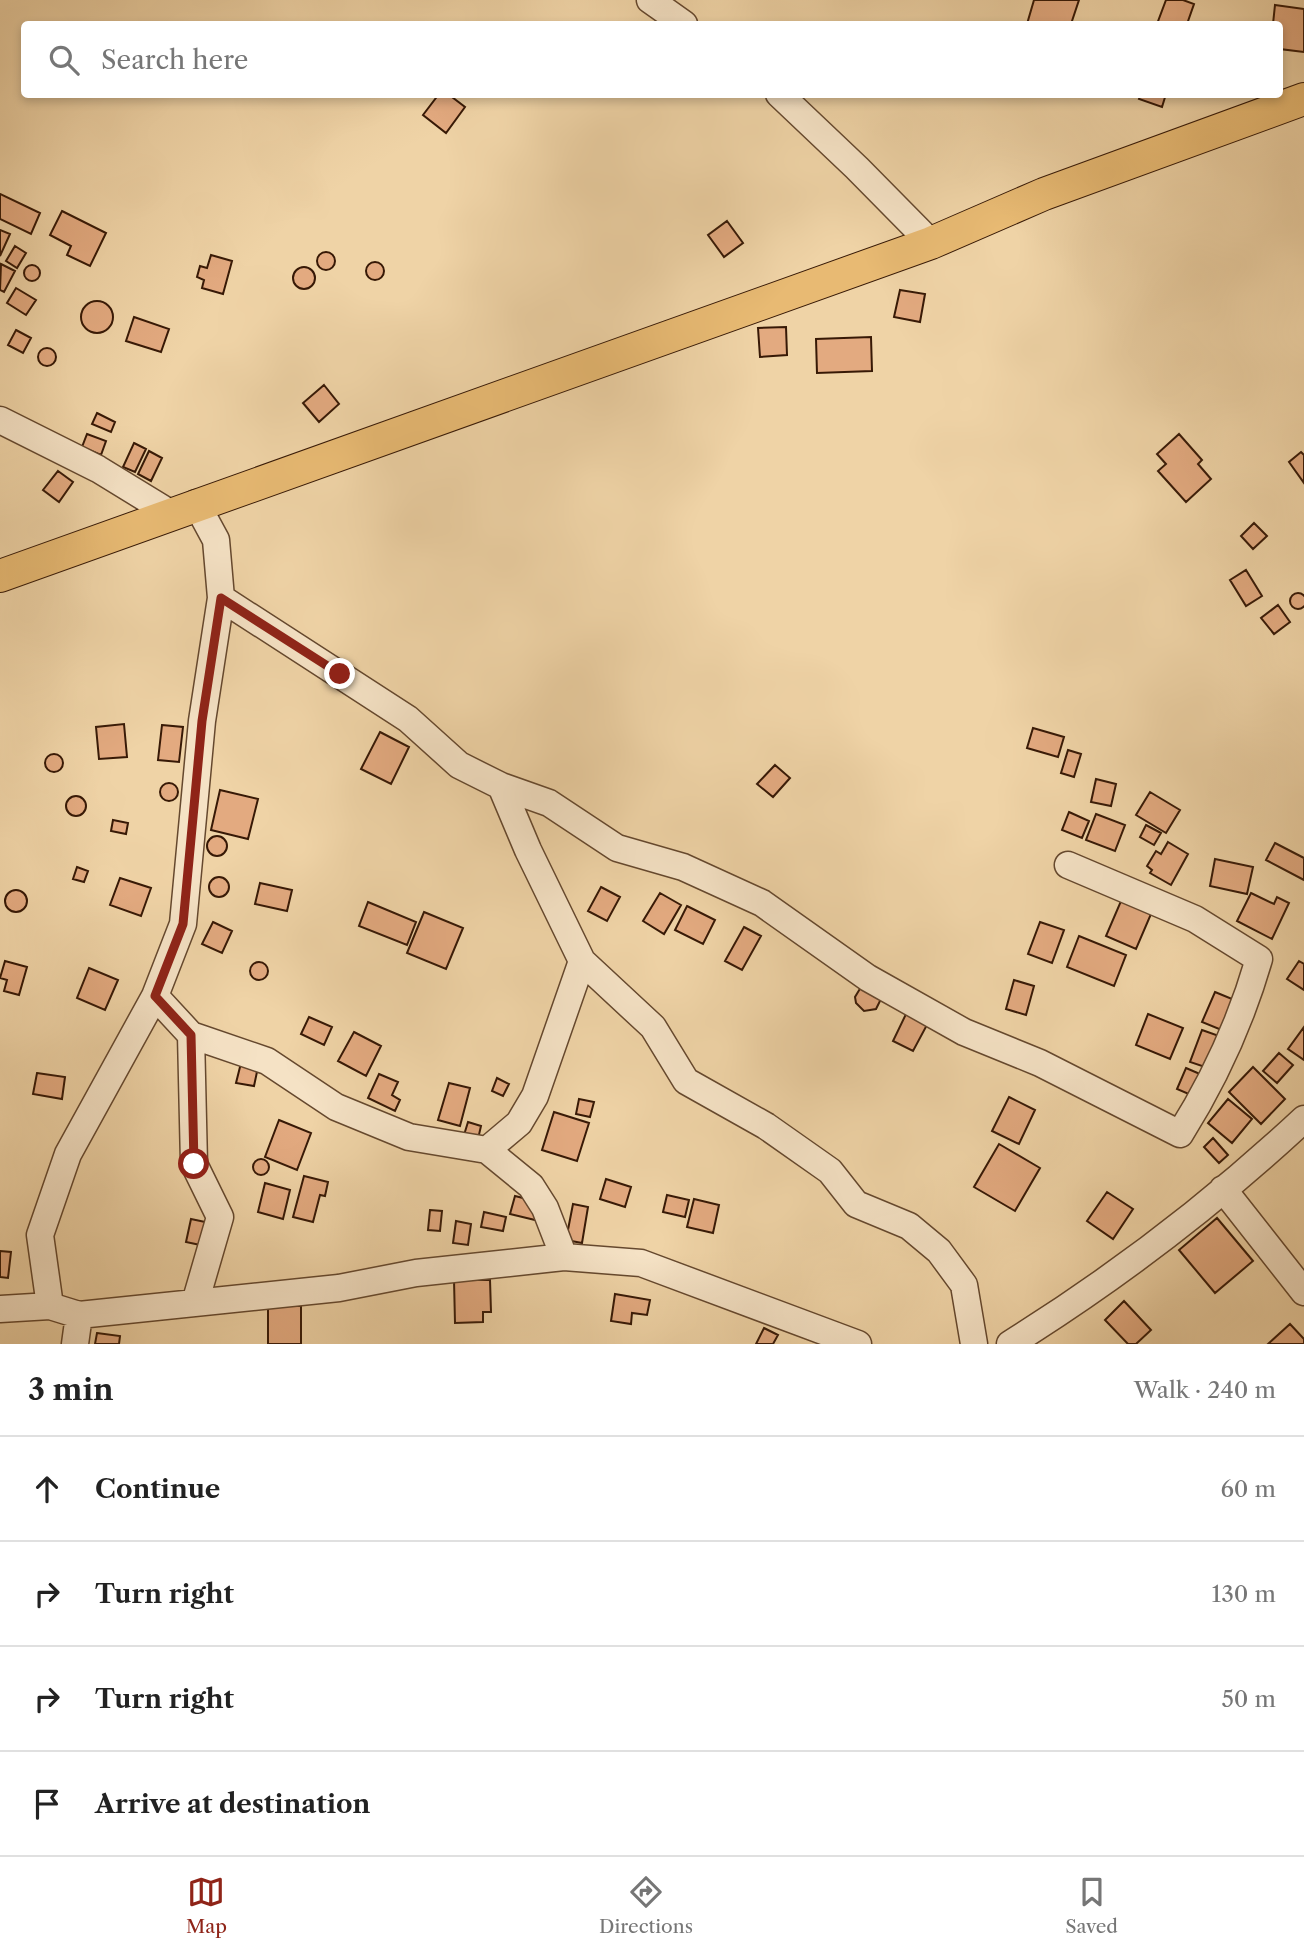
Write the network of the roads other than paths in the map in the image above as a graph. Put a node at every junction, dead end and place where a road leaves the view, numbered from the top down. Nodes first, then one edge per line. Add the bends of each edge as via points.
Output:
1 (650, 0) edge
2 (680, 21) edge
3 (783, 98) edge
4 (1304, 99) edge
5 (931, 243) junction
6 (0, 420) edge
7 (183, 508) junction
8 (0, 576) edge
9 (221, 598) junction
10 (501, 786) junction
11 (1068, 865) dead end
12 (582, 961) junction
13 (155, 996) junction
14 (191, 1035) junction
15 (1304, 1119) edge
16 (487, 1150) junction
17 (1223, 1189) junction
18 (565, 1257) junction
19 (1304, 1292) edge
20 (195, 1303) junction
21 (50, 1306) junction
22 (0, 1309) edge
23 (79, 1315) junction
24 (1018, 1341) edge
25 (75, 1344) edge
26 (858, 1344) edge
27 (974, 1344) edge

1 - 2 street
3 - 5 street
4 - 5 main road via 1044,194
5 - 7 main road
6 - 7 street
7 - 8 main road
7 - 9 street via 216,540
9 - 10 street via 408,719 459,765
9 - 13 street via 202,721 183,924
10 - 11 street via 549,803 617,848 683,867 762,903 868,978 964,1032 1040,1063 1180,1134 1209,1085 1247,999 1259,959 1195,919
10 - 12 street
12 - 16 street via 535,1096 519,1123
12 - 27 street via 653,1027 686,1081 766,1126 830,1171 856,1204 909,1226 939,1251 964,1285
13 - 14 street
13 - 21 street via 68,1154 40,1235
14 - 16 street via 267,1061 336,1107 409,1137
14 - 20 street via 194,1164 220,1217
15 - 17 street
16 - 18 street via 531,1186
17 - 19 street
17 - 24 street via 1083,1298
18 - 20 street
18 - 26 street via 641,1263
20 - 23 street
21 - 22 street
21 - 23 street
23 - 25 street

